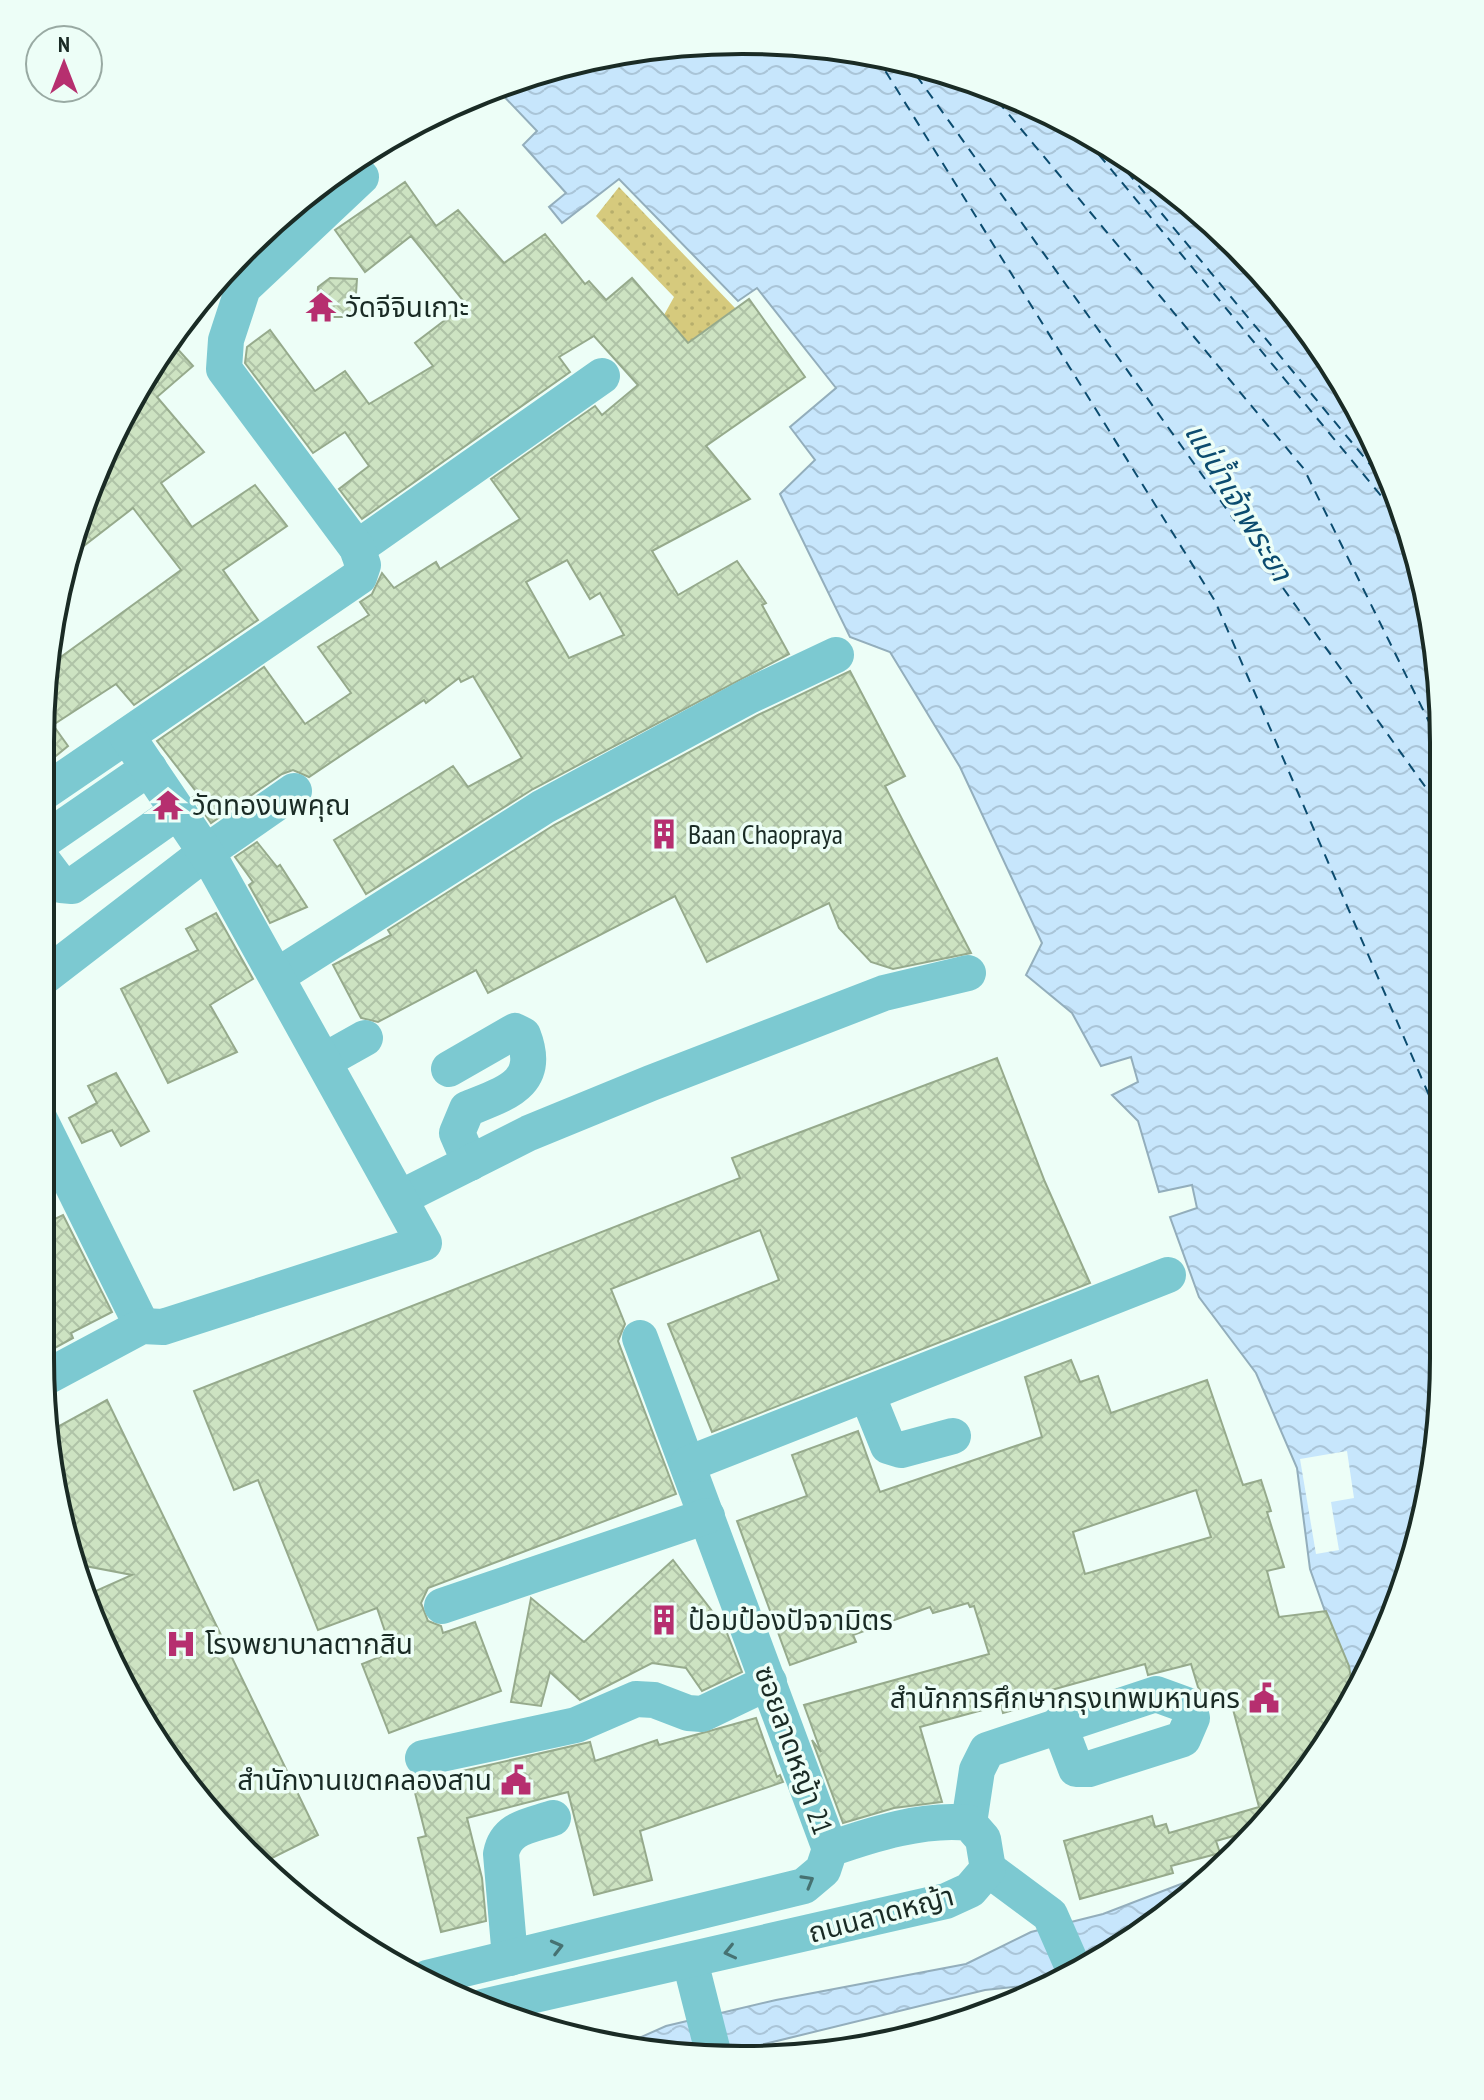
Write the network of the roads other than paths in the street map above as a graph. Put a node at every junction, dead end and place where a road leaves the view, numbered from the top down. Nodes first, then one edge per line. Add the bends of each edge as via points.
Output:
1 (361, 177) dead end
2 (602, 376) dead end
3 (357, 548) junction
4 (836, 655) dead end
5 (127, 736) junction
6 (149, 768) junction
7 (54, 786) edge
8 (294, 791) dead end
9 (178, 811) junction
10 (54, 833) edge
11 (205, 853) junction
12 (54, 876) edge
13 (54, 969) edge
14 (968, 973) dead end
15 (277, 976) junction
16 (365, 1038) dead end
17 (324, 1061) junction
18 (449, 1069) dead end
19 (54, 1148) edge
20 (470, 1163) junction
21 (400, 1198) junction
22 (1168, 1275) dead end
23 (142, 1326) junction
24 (640, 1338) dead end
25 (54, 1373) edge
26 (867, 1394) junction
27 (953, 1436) dead end
28 (688, 1464) junction
29 (707, 1516) junction
30 (442, 1606) dead end
31 (769, 1682) junction
32 (1059, 1724) dead end
33 (423, 1758) dead end
34 (553, 1818) dead end
35 (969, 1823) junction
36 (830, 1849) junction
37 (988, 1869) junction
38 (510, 1958) junction
39 (690, 1961) junction
40 (1071, 1962) edge
41 (438, 1975) edge
42 (503, 2003) edge
43 (711, 2045) edge

1 - 3 street via 243,288 226,340 224,369
2 - 3 street
3 - 5 street via 363,565 359,577
4 - 15 street via 543,807
5 - 6 street
5 - 7 street
6 - 9 street
6 - 10 street
8 - 11 street
9 - 11 street
9 - 12 street via 72,886 61,885
11 - 13 street
11 - 15 street
14 - 20 street via 870,999 529,1133
15 - 17 street
16 - 17 street
17 - 21 street
18 - 20 street via 515,1031 523,1035 531,1057 516,1086 467,1109 457,1133
19 - 23 street
20 - 21 street
21 - 23 street via 424,1243 163,1327
22 - 26 street
23 - 25 street
24 - 28 street, ซอยลาดหญ้า 21
26 - 27 street via 888,1446 901,1450
26 - 28 street
28 - 29 street, ซอยลาดหญ้า 21
29 - 30 street
29 - 31 street, ซอยลาดหญ้า 21
31 - 33 street via 702,1714 636,1699 576,1725
31 - 36 street, ซอยลาดหญ้า 21
32 - 35 street via 987,1750 977,1770
34 - 38 street via 504,1839
35 - 36 street via 943,1820
35 - 37 street, ถนนลาดหญ้า via 983,1839
38 -> 36 street, ถนนลาดหญ้า via 804,1886 823,1870
37 -> 39 street, ถนนลาดหญ้า via 970,1890 946,1901
37 - 40 street via 1050,1915
38 - 41 street, ถนนลาดหญ้า
39 - 42 street, ถนนลาดหญ้า
39 - 43 street

